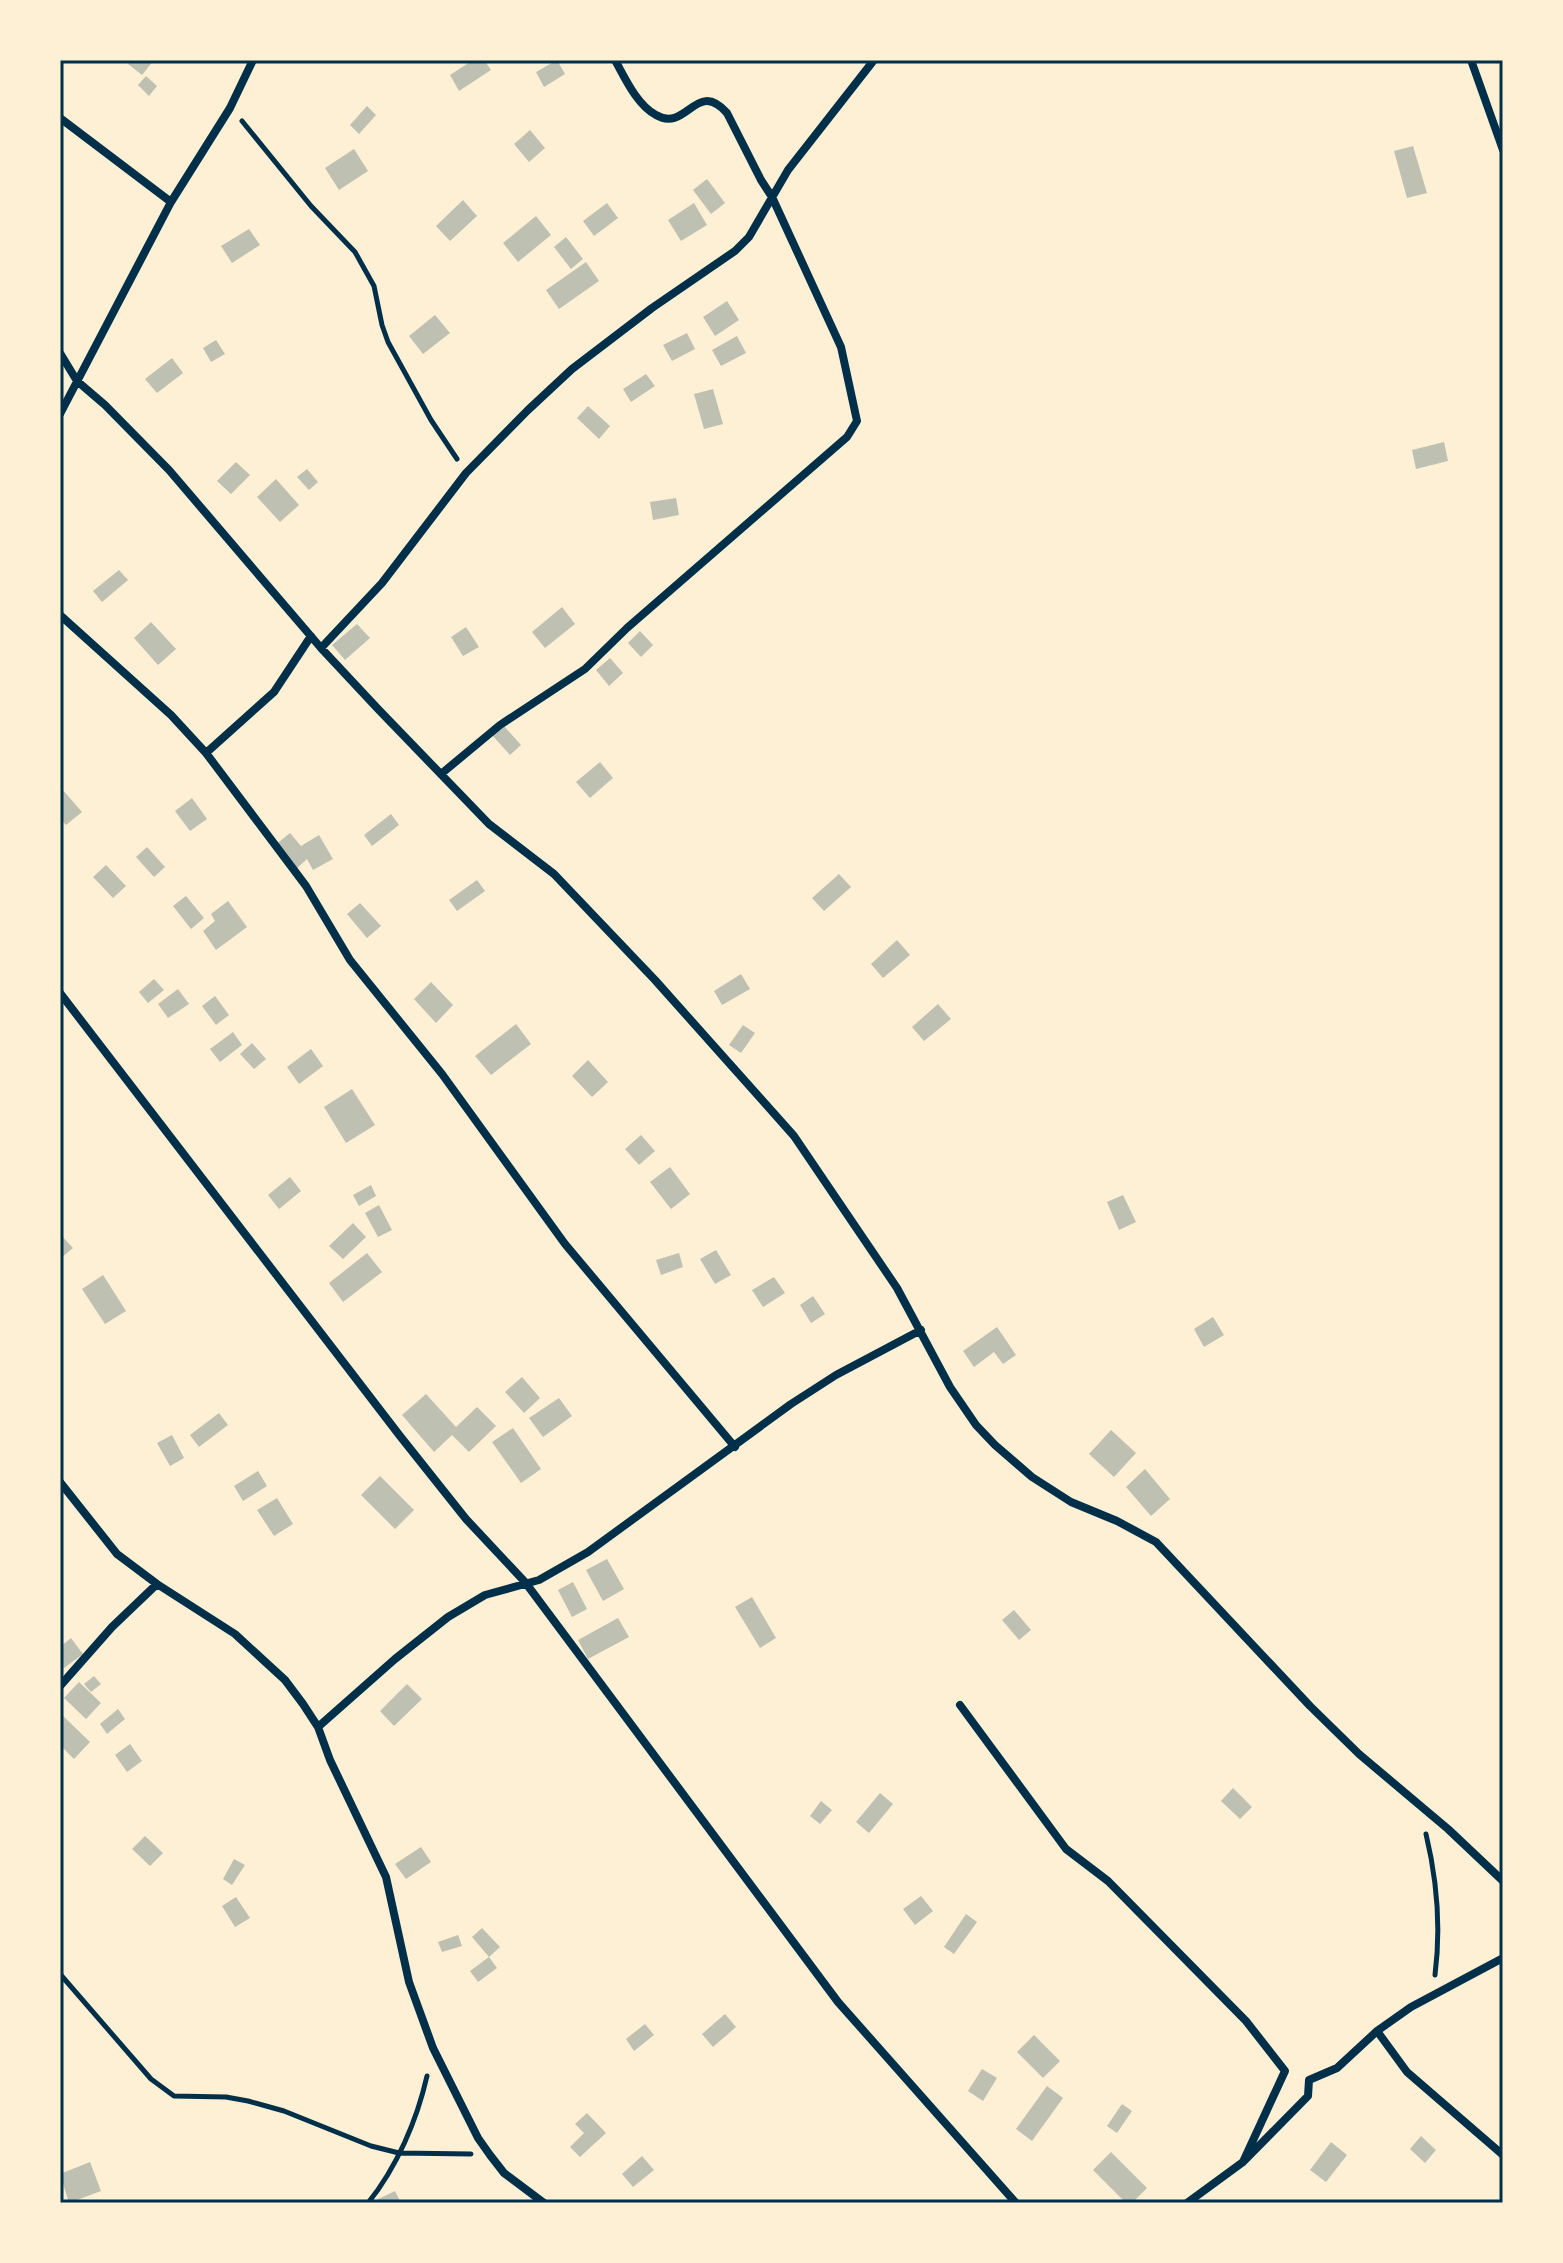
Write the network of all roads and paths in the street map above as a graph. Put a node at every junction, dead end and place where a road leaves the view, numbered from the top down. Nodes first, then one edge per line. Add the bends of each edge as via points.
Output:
1 (253, 60) edge
2 (615, 60) edge
3 (874, 60) edge
4 (1471, 60) edge
5 (230, 108) junction
6 (60, 118) edge
7 (1503, 150) edge
8 (772, 197) junction
9 (171, 202) junction
10 (60, 353) edge
11 (77, 381) junction
12 (60, 414) edge
13 (466, 473) junction
14 (60, 615) edge
15 (311, 636) junction
16 (321, 648) junction
17 (206, 753) junction
18 (441, 774) junction
19 (60, 993) edge
20 (921, 1330) junction
21 (735, 1447) junction
22 (60, 1482) edge
23 (525, 1582) junction
24 (157, 1584) junction
25 (60, 1686) edge
26 (960, 1705) dead end
27 (318, 1727) junction
28 (1420, 1805) junction
29 (1503, 1881) edge
30 (1503, 1958) edge
31 (60, 1974) edge
32 (1432, 1996) junction
33 (1377, 2031) junction
34 (433, 2048) junction
35 (399, 2153) junction
36 (490, 2155) junction
37 (1503, 2155) edge
38 (1243, 2162) junction
39 (368, 2203) edge
40 (544, 2203) edge
41 (1016, 2203) edge
42 (1187, 2203) edge

1 - 5 street
2 - 8 street via 635,94 658,117 679,117 703,100 720,105
3 - 8 street
4 - 7 street
5 - 9 street
5 - 13 path via 355,252 374,286 388,342
6 - 9 street
8 - 13 street via 760,223 735,251 572,369
8 - 18 street via 841,347 855,426 585,669 500,725
9 - 11 street
10 - 11 street
11 - 12 street
11 - 15 street via 169,470
13 - 16 street via 382,583
14 - 17 street
15 - 16 street
15 - 17 street via 274,692
16 - 18 street
17 - 21 street via 306,886 350,960 442,1074 565,1244
18 - 20 street via 489,824 554,874 794,1136
19 - 23 street via 400,1436
20 - 21 street via 836,1375
20 - 28 street via 950,1387 995,1445 1071,1502 1156,1542 1310,1706
21 - 23 street via 588,1552
22 - 24 street via 117,1554
23 - 27 street via 485,1595 448,1617
23 - 41 street via 838,2002
24 - 25 street
24 - 27 street via 215,1619 253,1650 285,1680
26 - 38 street via 1066,1849 1108,1881 1246,2021 1285,2071
27 - 34 street via 386,1877 409,1982
28 - 29 street
28 - 32 path via 1435,1870 1439,1945
30 - 32 street
31 - 35 path via 168,2093 248,2101
32 - 33 street
33 - 37 street via 1407,2072
33 - 38 street via 1337,2068 1309,2080 1308,2096
34 - 35 path via 421,2100
34 - 36 street
35 - 36 path
35 - 39 path
36 - 40 street via 504,2173
38 - 42 street

